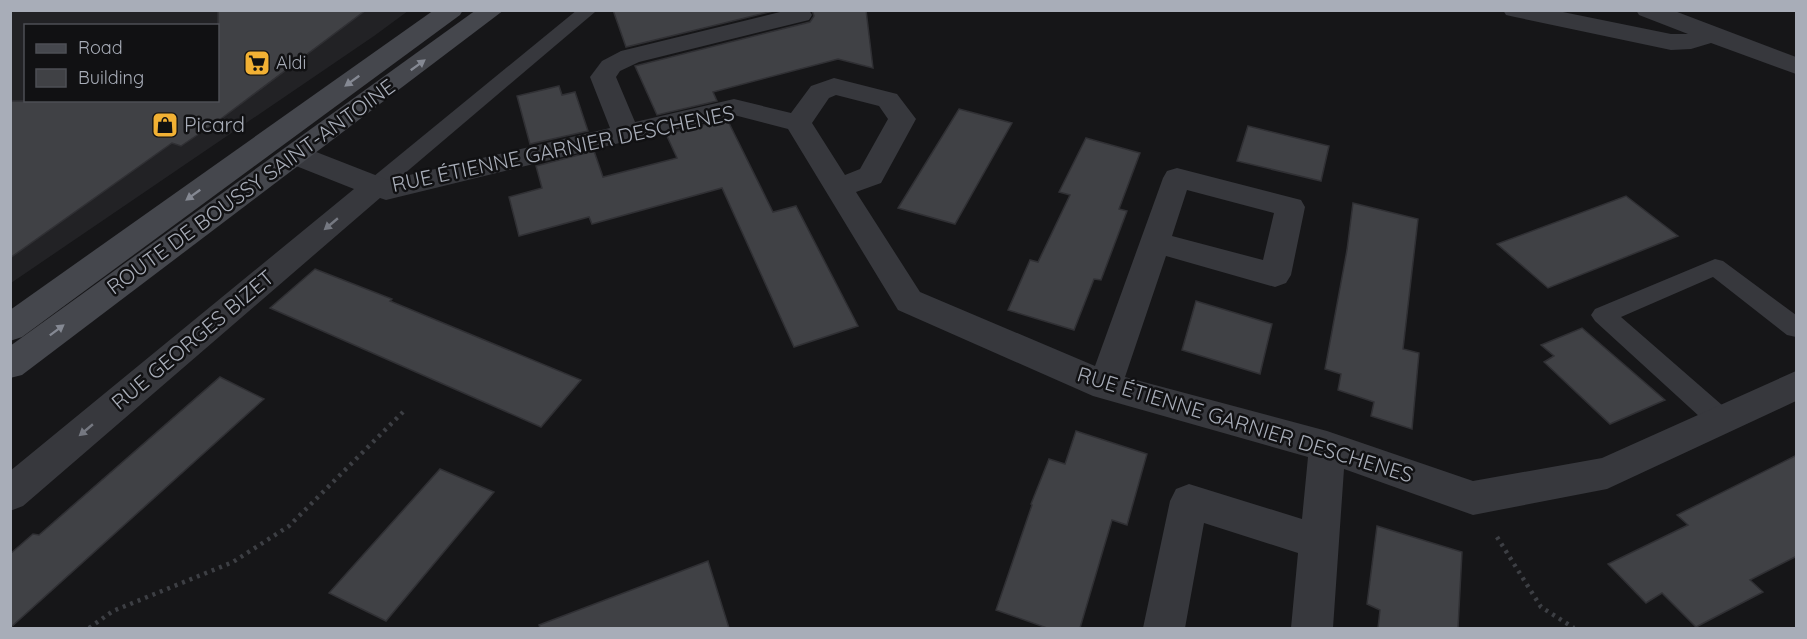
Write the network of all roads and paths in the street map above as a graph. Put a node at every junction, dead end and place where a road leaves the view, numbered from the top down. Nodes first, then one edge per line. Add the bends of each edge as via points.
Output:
1 (451, 10) edge
2 (492, 10) edge
3 (1515, 10) edge
4 (1648, 10) edge
5 (586, 12) edge
6 (800, 15) dead end
7 (1710, 35) junction
8 (1797, 66) edge
9 (798, 123) junction
10 (626, 133) junction
11 (296, 155) junction
12 (376, 186) junction
13 (838, 188) junction
14 (1155, 242) dead end
15 (10, 327) edge
16 (1797, 328) edge
17 (10, 364) edge
18 (1797, 385) edge
19 (1105, 386) junction
20 (404, 412) dead end
21 (1721, 420) junction
22 (1327, 447) junction
23 (10, 494) edge
24 (1473, 498) junction
25 (1319, 542) junction
26 (89, 628) edge
27 (1164, 628) edge
28 (1312, 628) edge
29 (1574, 628) edge

1 -> 15 main road, ROUTE DE BOUSSY SAINT-ANTOINE
11 -> 2 main road, ROUTE DE BOUSSY SAINT-ANTOINE
3 - 7 street via 1671,42
4 - 7 street
5 - 12 lane
6 - 10 street via 630,56 611,66 603,77
7 - 8 street
9 - 10 street, RUE ÉTIENNE GARNIER DESCHENES via 734,107
9 - 13 street, RUE ÉTIENNE GARNIER DESCHENES
9 - 13 street via 820,92 834,86 888,100 902,119 871,176
10 - 12 street, RUE ÉTIENNE GARNIER DESCHENES via 386,190
11 - 12 street, RUE ÉTIENNE GARNIER DESCHENES
17 -> 11 main road, ROUTE DE BOUSSY SAINT-ANTOINE
12 -> 23 street, RUE GEORGES BIZET
13 - 19 street, RUE ÉTIENNE GARNIER DESCHENES via 909,301
14 - 19 street
16 - 21 lane via 1715,267 1603,315
18 - 21 street, RUE ÉTIENNE GARNIER DESCHENES
19 - 22 street, RUE ÉTIENNE GARNIER DESCHENES
20 - 26 path via 289,526 233,562 113,611
21 - 24 street, RUE ÉTIENNE GARNIER DESCHENES via 1607,473
22 - 24 street, RUE ÉTIENNE GARNIER DESCHENES
22 - 25 street
24 - 29 path via 1541,607
25 - 27 street via 1189,501
25 - 28 street

